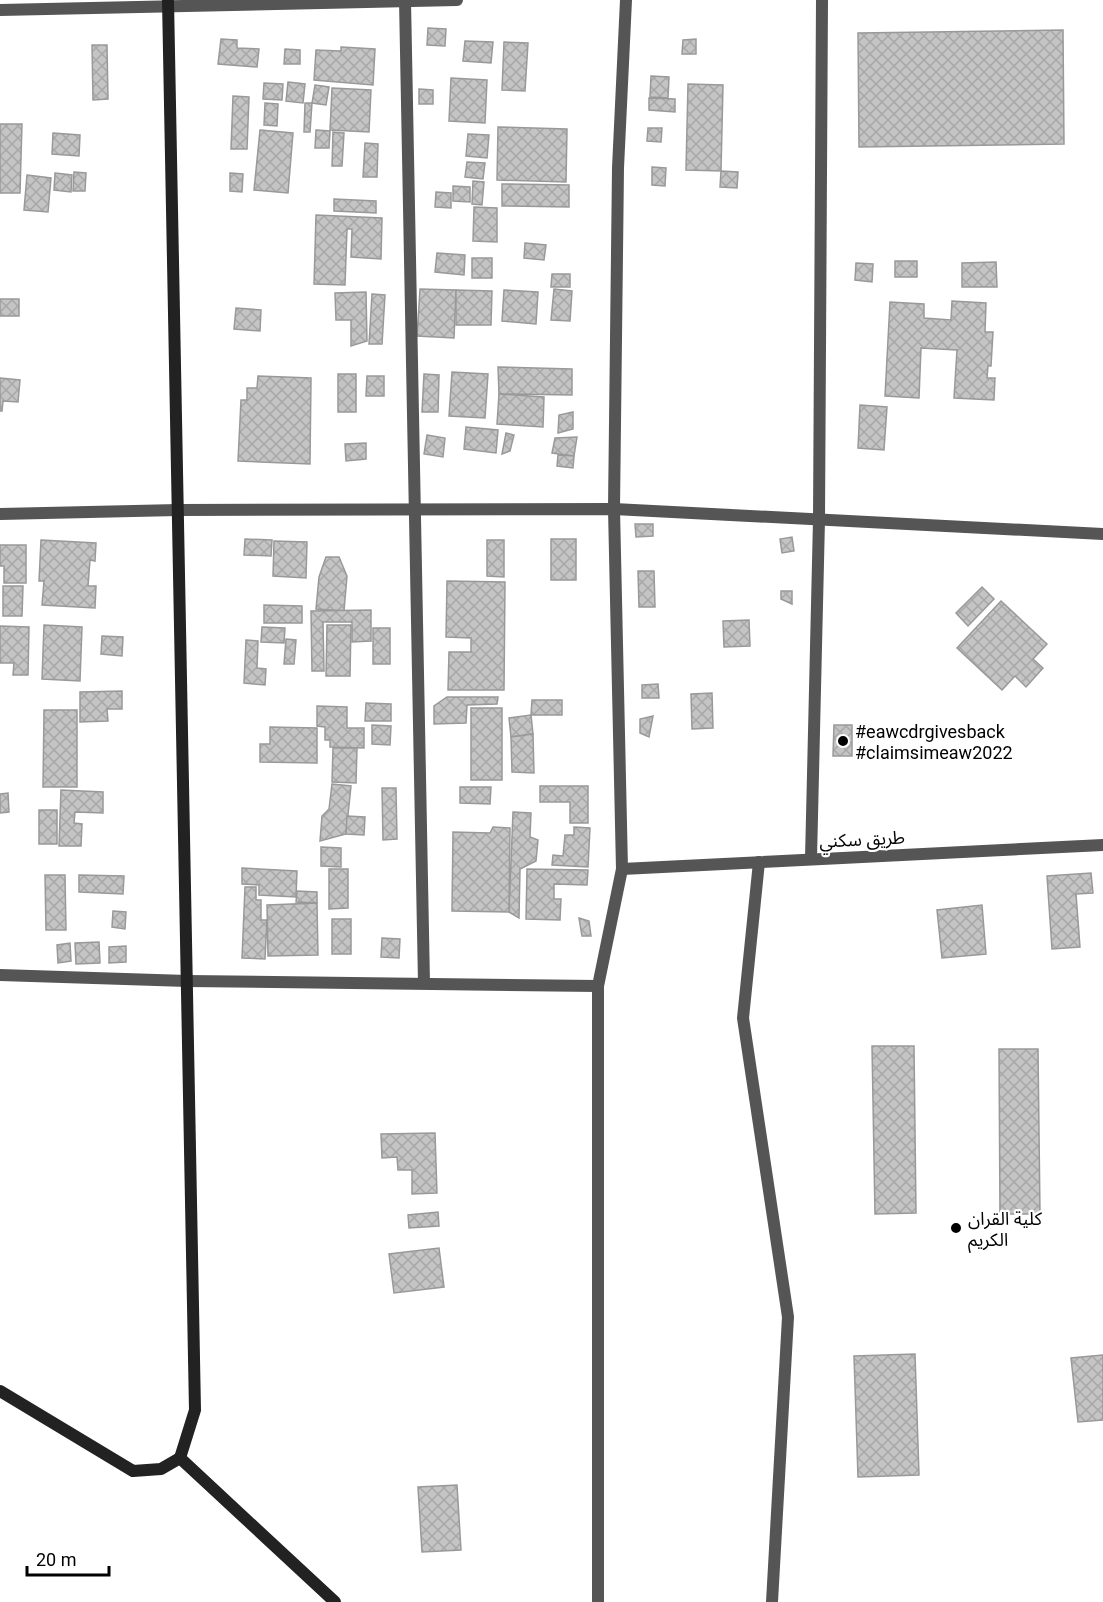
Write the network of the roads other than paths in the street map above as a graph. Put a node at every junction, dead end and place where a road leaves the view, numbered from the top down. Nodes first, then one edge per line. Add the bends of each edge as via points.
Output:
1 (457, 0) edge
2 (626, 0) edge
3 (822, 0) edge
4 (406, 1) edge
5 (168, 4) edge
6 (0, 10) edge
7 (614, 509) junction
8 (178, 510) junction
9 (415, 512) junction
10 (0, 514) edge
11 (819, 520) junction
12 (1103, 534) edge
13 (1103, 845) edge
14 (811, 859) junction
15 (759, 862) junction
16 (622, 868) junction
17 (0, 975) edge
18 (187, 981) junction
19 (423, 983) junction
20 (598, 986) junction
21 (0, 1391) edge
22 (180, 1458) junction
23 (335, 1602) edge
24 (598, 1602) edge
25 (772, 1602) edge

1 - 4 street
2 - 7 street via 618,168
3 - 11 street
4 - 5 street
4 - 9 street
5 - 6 street
5 - 8 street
7 - 9 street
7 - 11 street
7 - 16 street
8 - 9 street
8 - 10 street
8 - 18 street
9 - 19 street
11 - 12 street
11 - 14 street
13 - 14 street, طريق سكني
14 - 15 street, طريق سكني
15 - 16 street, طريق سكني
15 - 25 street via 743,1018 788,1317
16 - 20 street
17 - 18 street
18 - 19 street
18 - 22 street via 195,1410
19 - 20 street
20 - 24 street
21 - 22 street via 133,1471 161,1469
22 - 23 street

